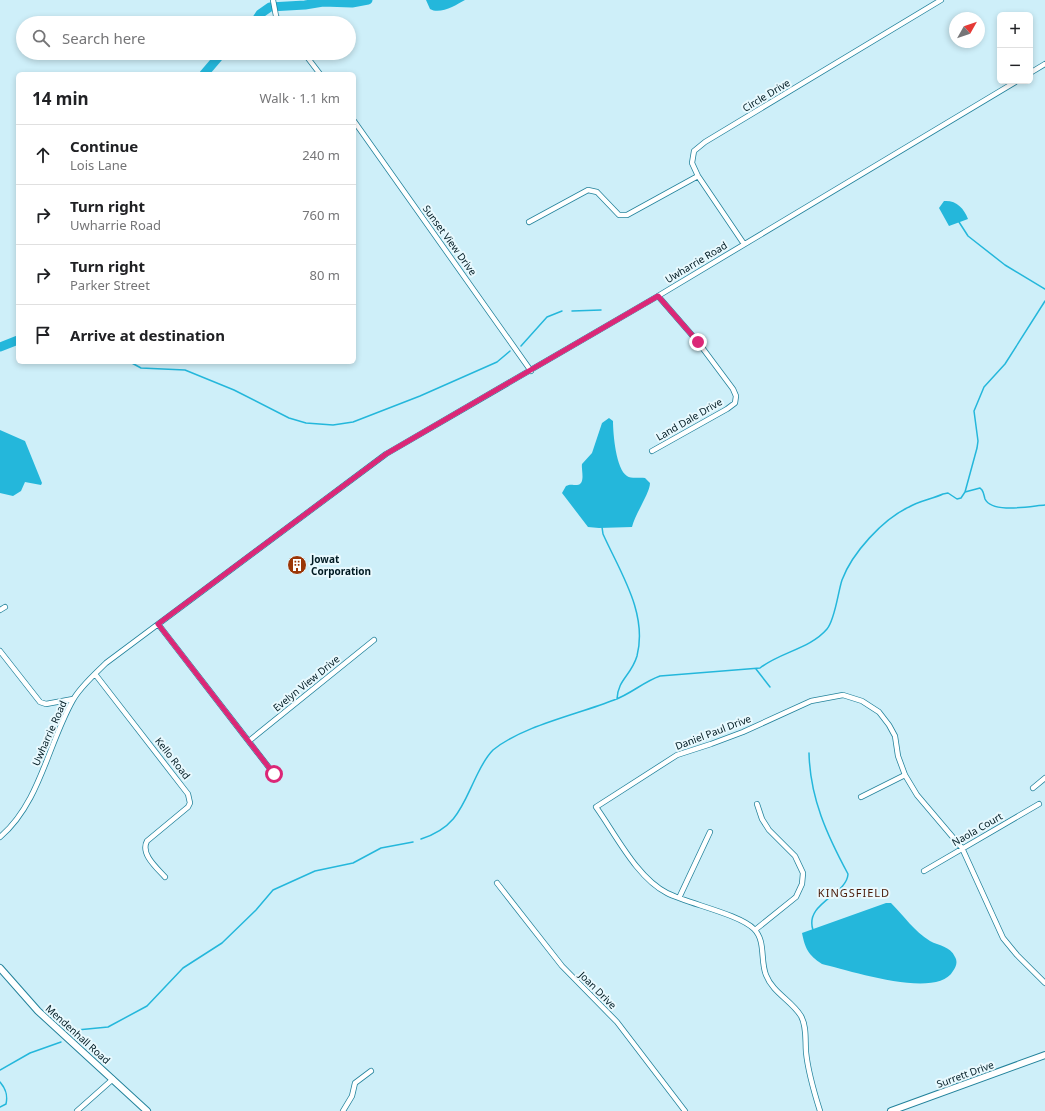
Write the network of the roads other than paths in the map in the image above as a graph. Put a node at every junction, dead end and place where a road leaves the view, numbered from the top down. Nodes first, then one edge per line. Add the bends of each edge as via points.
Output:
1 (941, 0) edge
2 (273, 1) edge
3 (277, 16) edge
4 (309, 60) edge
5 (1045, 64) edge
6 (1033, 71) edge
7 (318, 72) edge
8 (1012, 84) edge
9 (356, 124) edge
10 (698, 176) junction
11 (529, 222) dead end
12 (744, 244) junction
13 (658, 296) junction
14 (531, 371) junction
15 (652, 451) dead end
16 (6, 607) dead end
17 (0, 610) edge
18 (158, 624) junction
19 (374, 640) dead end
20 (0, 651) edge
21 (95, 674) junction
22 (73, 699) junction
23 (249, 740) junction
24 (274, 774) dead end
25 (905, 775) junction
26 (1045, 778) edge
27 (1033, 788) dead end
28 (861, 797) dead end
29 (757, 804) dead end
30 (1039, 804) dead end
31 (710, 832) dead end
32 (0, 837) edge
33 (962, 848) junction
34 (924, 871) dead end
35 (165, 877) dead end
36 (497, 883) dead end
37 (679, 898) junction
38 (755, 930) junction
39 (0, 968) edge
40 (1045, 983) edge
41 (1045, 1055) edge
42 (371, 1071) dead end
43 (113, 1079) junction
44 (77, 1111) edge
45 (148, 1111) edge
46 (343, 1111) edge
47 (685, 1111) edge
48 (820, 1111) edge
49 (891, 1111) edge

1 - 10 street, Circle Drive via 698,146 692,158
2 - 3 street
4 - 7 street
5 - 6 street
8 - 12 street, Uwharrie Road
9 - 14 street, Sunset View Drive
10 - 11 street via 627,216 619,215 597,192 588,190
10 - 12 street, Circle Drive
12 - 13 street, Uwharrie Road
13 - 14 street, Uwharrie Road
13 - 15 street, Land Dale Drive via 698,342 736,396 735,403
14 - 18 street, Uwharrie Road via 386,454
16 - 17 street
18 - 21 street, Uwharrie Road
18 - 23 street
19 - 23 street, Evelyn View Drive
20 - 22 street via 40,702 46,704
21 - 22 street, Uwharrie Road
21 - 35 street, Kello Road via 188,794 188,807 147,841 144,850
22 - 32 street, Uwharrie Road via 31,795 18,818
23 - 24 street
25 - 28 street
25 - 33 street, Daniel Paul Drive via 917,795
25 - 37 street, Daniel Paul Drive via 898,756 895,736 879,712 862,701 843,695 811,701 731,737 677,755 596,807 648,881
26 - 27 street
29 - 38 street via 769,830 795,856 803,873 802,884 796,897
30 - 33 street, Naola Court
31 - 37 street
33 - 34 street, Naola Court
33 - 40 street, Daniel Paul Drive via 1003,938
36 - 47 street, Joan Drive via 562,966 617,1022
37 - 38 street, Daniel Paul Drive via 746,922
38 - 48 street via 759,935 769,983 801,1017 806,1052
39 - 43 street, Mendenhall Road via 38,1011
41 - 49 street, Surrett Drive
42 - 46 street via 355,1083 352,1096
43 - 44 street
43 - 45 street, Mendenhall Road

